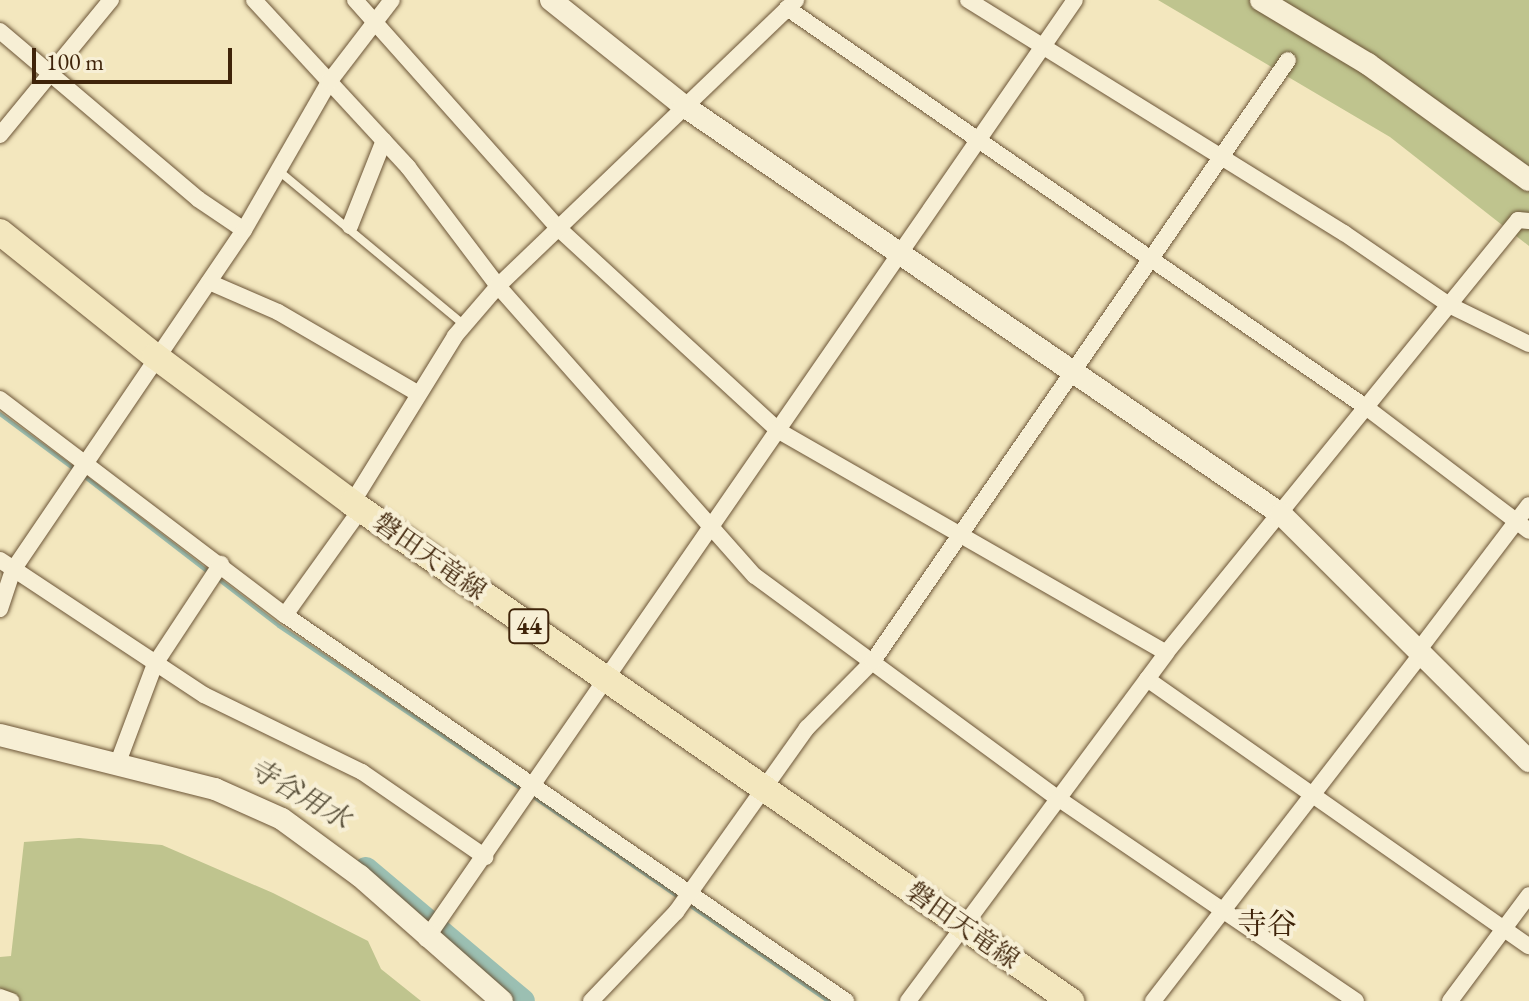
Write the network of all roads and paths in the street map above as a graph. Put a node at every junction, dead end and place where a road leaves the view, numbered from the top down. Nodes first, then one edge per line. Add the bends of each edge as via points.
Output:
1 (111, 0) edge
2 (254, 0) edge
3 (355, 0) edge
4 (392, 0) edge
5 (551, 0) edge
6 (968, 0) edge
7 (1075, 0) edge
8 (1261, 0) edge
9 (792, 4) edge
10 (376, 22) junction
11 (0, 31) edge
12 (1044, 47) junction
13 (1288, 60) dead end
14 (51, 73) junction
15 (329, 82) junction
16 (684, 106) junction
17 (0, 135) edge
18 (980, 138) junction
19 (384, 140) junction
20 (1220, 156) junction
21 (280, 172) junction
22 (1529, 180) edge
23 (1529, 221) edge
24 (350, 226) junction
25 (557, 227) junction
26 (244, 230) junction
27 (3, 240) edge
28 (900, 255) junction
29 (1151, 257) junction
30 (209, 282) junction
31 (498, 286) junction
32 (1449, 305) junction
33 (465, 325) junction
34 (1529, 344) edge
35 (155, 356) junction
36 (1072, 372) junction
37 (417, 393) junction
38 (0, 399) edge
39 (1367, 408) junction
40 (779, 431) junction
41 (85, 463) junction
42 (1529, 505) edge
43 (357, 506) junction
44 (1281, 514) junction
45 (1523, 526) edge
46 (712, 528) junction
47 (961, 534) junction
48 (221, 564) junction
49 (7, 565) edge
50 (0, 609) edge
51 (285, 615) junction
52 (1419, 652) junction
53 (1166, 653) junction
54 (873, 661) junction
55 (155, 664) junction
56 (1147, 679) junction
57 (607, 680) junction
58 (0, 735) edge
59 (1529, 761) edge
60 (117, 765) junction
61 (535, 786) junction
62 (763, 788) junction
63 (1312, 795) junction
64 (1059, 799) junction
65 (485, 857) junction
66 (690, 893) junction
67 (1529, 895) edge
68 (1224, 909) junction
69 (964, 927) junction
70 (1504, 928) junction
71 (426, 939) junction
72 (1529, 946) edge
73 (0, 997) edge
74 (11, 1001) edge
75 (502, 1001) edge
76 (591, 1001) edge
77 (846, 1001) edge
78 (908, 1001) edge
79 (1071, 1001) edge
80 (1153, 1001) edge
81 (1356, 1001) edge
82 (1450, 1001) edge

1 - 14 street
2 - 15 street
3 - 10 street
4 - 10 street
5 - 16 street
6 - 12 street
7 - 12 street
8 - 22 street via 1368,64
9 - 16 street
9 - 18 street
10 - 15 street
10 - 25 street
11 - 14 street
12 - 18 street
12 - 20 street
13 - 20 street
14 - 17 street
14 - 26 street via 198,199
15 - 19 street
15 - 21 street
16 - 25 street
16 - 28 street
18 - 28 street
18 - 29 street
19 - 24 street
19 - 31 street
20 - 29 street
20 - 32 street
21 - 24 lane
21 - 26 street
23 - 32 street via 1518,220
24 - 33 lane
25 - 31 street
25 - 40 street
26 - 30 street
27 - 35 main road, 磐田天竜線 / 44
28 - 36 street
28 - 40 street
29 - 36 street
29 - 39 street
30 - 35 street
30 - 37 street via 278,312
31 - 33 street
31 - 46 street
32 - 34 street
32 - 39 street
33 - 37 street
35 - 41 street
35 - 43 main road, 磐田天竜線 / 44
36 - 44 street
36 - 47 street
37 - 43 street
38 - 41 street
39 - 44 street
39 - 45 street
40 - 46 street
40 - 47 street
41 - 48 street
41 - 49 street
42 - 45 street
43 - 51 street
43 - 57 main road, 磐田天竜線 / 44
44 - 52 street
44 - 53 street
45 - 52 street
46 - 54 street via 755,576
46 - 57 street
47 - 53 street
47 - 54 street
48 - 51 street
48 - 55 street
49 - 50 street
49 - 55 street
51 - 61 street
52 - 59 street
52 - 63 street
53 - 56 street
54 - 62 street via 807,728
54 - 64 street
55 - 60 street
55 - 65 street via 204,695 362,772
56 - 63 street
56 - 64 street
57 - 61 street
57 - 62 main road, 磐田天竜線 / 44
58 - 60 street
60 - 71 street via 215,789 282,819 360,876
61 - 65 street
61 - 66 street
62 - 66 street
62 - 69 main road, 磐田天竜線 / 44
63 - 68 street
63 - 70 street
64 - 68 street
64 - 69 street
65 - 71 street
66 - 76 street
66 - 77 street
67 - 70 street
68 - 80 street
68 - 81 street
69 - 78 street
69 - 79 main road, 磐田天竜線 / 44
70 - 72 street
70 - 82 street
71 - 75 street
73 - 74 street

